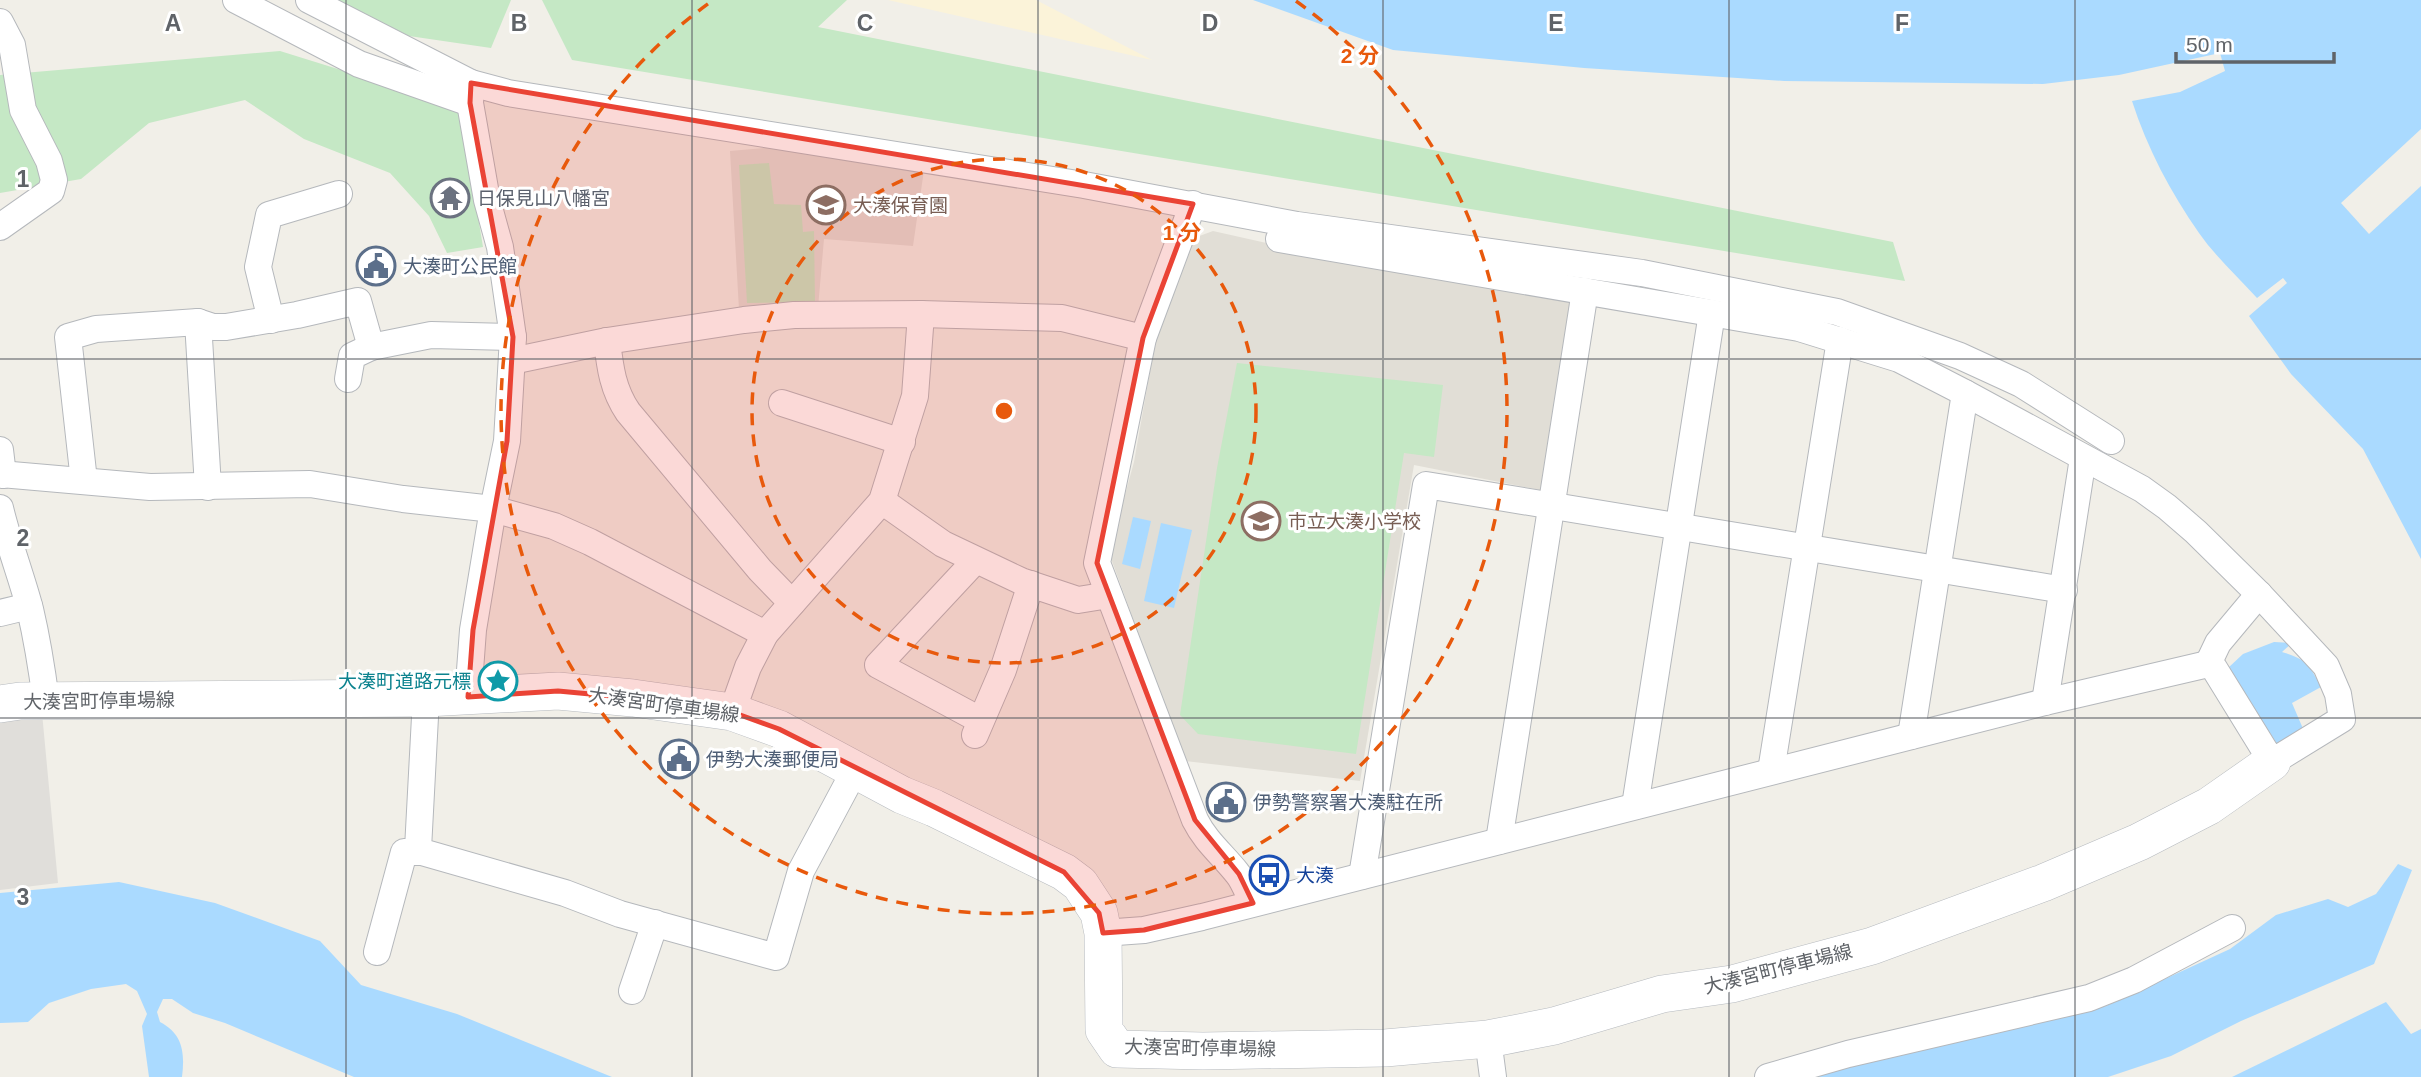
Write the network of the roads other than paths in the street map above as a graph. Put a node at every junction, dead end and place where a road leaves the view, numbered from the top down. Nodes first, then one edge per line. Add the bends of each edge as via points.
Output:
1 (236, 0) edge
2 (309, 0) edge
3 (0, 24) edge
4 (470, 93) junction
5 (339, 194) dead end
6 (1191, 208) junction
7 (0, 227) edge
8 (1585, 291) junction
9 (1712, 313) junction
10 (921, 314) junction
11 (271, 320) junction
12 (198, 322) junction
13 (1143, 338) junction
14 (1840, 340) junction
15 (607, 341) junction
16 (371, 347) junction
17 (512, 349) junction
18 (348, 379) dead end
19 (1965, 393) junction
20 (782, 403) dead end
21 (2110, 441) dead end
22 (902, 442) junction
23 (2083, 458) junction
24 (1, 466) edge
25 (84, 481) junction
26 (208, 486) junction
27 (882, 501) junction
28 (1553, 507) junction
29 (0, 508) edge
30 (493, 509) junction
31 (1679, 528) junction
32 (1808, 548) junction
33 (975, 561) junction
34 (1938, 569) junction
35 (1031, 584) junction
36 (2064, 590) junction
37 (2259, 594) junction
38 (1109, 595) junction
39 (792, 603) junction
40 (29, 606) junction
41 (0, 613) edge
42 (765, 634) junction
43 (2208, 664) junction
44 (468, 697) junction
45 (426, 698) junction
46 (46, 701) junction
47 (2045, 702) junction
48 (0, 704) edge
49 (733, 712) junction
50 (1911, 736) junction
51 (2272, 762) junction
52 (855, 770) junction
53 (1771, 771) junction
54 (1635, 806) junction
55 (1499, 841) junction
56 (422, 852) junction
57 (1362, 876) junction
58 (1253, 903) junction
59 (654, 923) junction
60 (2232, 928) dead end
61 (1103, 933) junction
62 (377, 952) dead end
63 (632, 991) dead end
64 (1489, 1039) junction
65 (1493, 1077) edge
66 (1768, 1077) edge

1 - 4 street via 359,64
2 - 4 street
3 - 7 street via 12,46 23,110 54,180 51,191
4 - 6 street via 508,93
4 - 17 street via 487,200 500,247
5 - 11 street via 269,215 258,267
6 - 8 street via 1285,241
6 - 13 street
6 - 21 street via 1642,273 1837,312 1960,356 2021,384
8 - 9 street
8 - 28 street
9 - 14 street
9 - 31 street
10 - 13 street via 1062,318
10 - 15 street via 794,315
10 - 22 street via 915,396
11 - 12 street via 226,327
11 - 16 street via 358,301
12 - 25 street via 96,330 68,337
12 - 26 street
13 - 38 street via 1097,563
14 - 19 street via 1899,359
14 - 32 street
15 - 17 street
15 - 39 street via 617,396 628,412
16 - 17 street via 431,335
16 - 18 street via 352,356
17 - 30 street via 507,441
19 - 23 street
19 - 34 street
20 - 22 street
22 - 27 street
23 - 36 street
23 - 37 street via 2167,506
24 - 25 street
25 - 26 street
26 - 30 street via 310,484
27 - 33 street
27 - 39 street
28 - 31 street
28 - 55 street
28 - 57 street via 1426,485
29 - 40 street
30 - 42 street via 554,526 590,542
30 - 44 street via 473,630
31 - 32 street
31 - 54 street
32 - 34 street
32 - 53 street
33 - 35 street
33 - 35 street via 878,664 977,727 1003,670
34 - 36 street
34 - 50 street
35 - 38 street via 1078,600
36 - 47 street
37 - 43 street via 2218,642
37 - 51 street via 2326,666 2342,719
38 - 58 street via 1195,820 1239,874
39 - 42 street
40 - 41 street
40 - 46 street
42 - 49 street
43 - 47 street
43 - 51 street
44 - 45 main road, 大湊宮町停車場線
44 - 49 main road, 大湊宮町停車場線 via 558,691
45 - 46 main road, 大湊宮町停車場線
45 - 56 street via 418,849
46 - 48 main road, 大湊宮町停車場線
47 - 50 street
49 - 52 main road, 大湊宮町停車場線 via 779,729
50 - 53 street
51 - 64 main road, 大湊宮町停車場線 via 2209,806 2139,842 1872,946 1732,984 1662,994 1554,1026
52 - 59 street via 800,871 776,957
52 - 61 main road, 大湊宮町停車場線 via 1064,872 1080,884 1099,913
53 - 54 street
54 - 55 street
55 - 57 street
56 - 59 street
56 - 62 street via 404,852
57 - 58 street
58 - 61 street via 1144,930
59 - 63 street
60 - 66 street via 2089,999
61 - 64 main road, 大湊宮町停車場線 via 1104,1030 1117,1049 1385,1048
64 - 65 street

